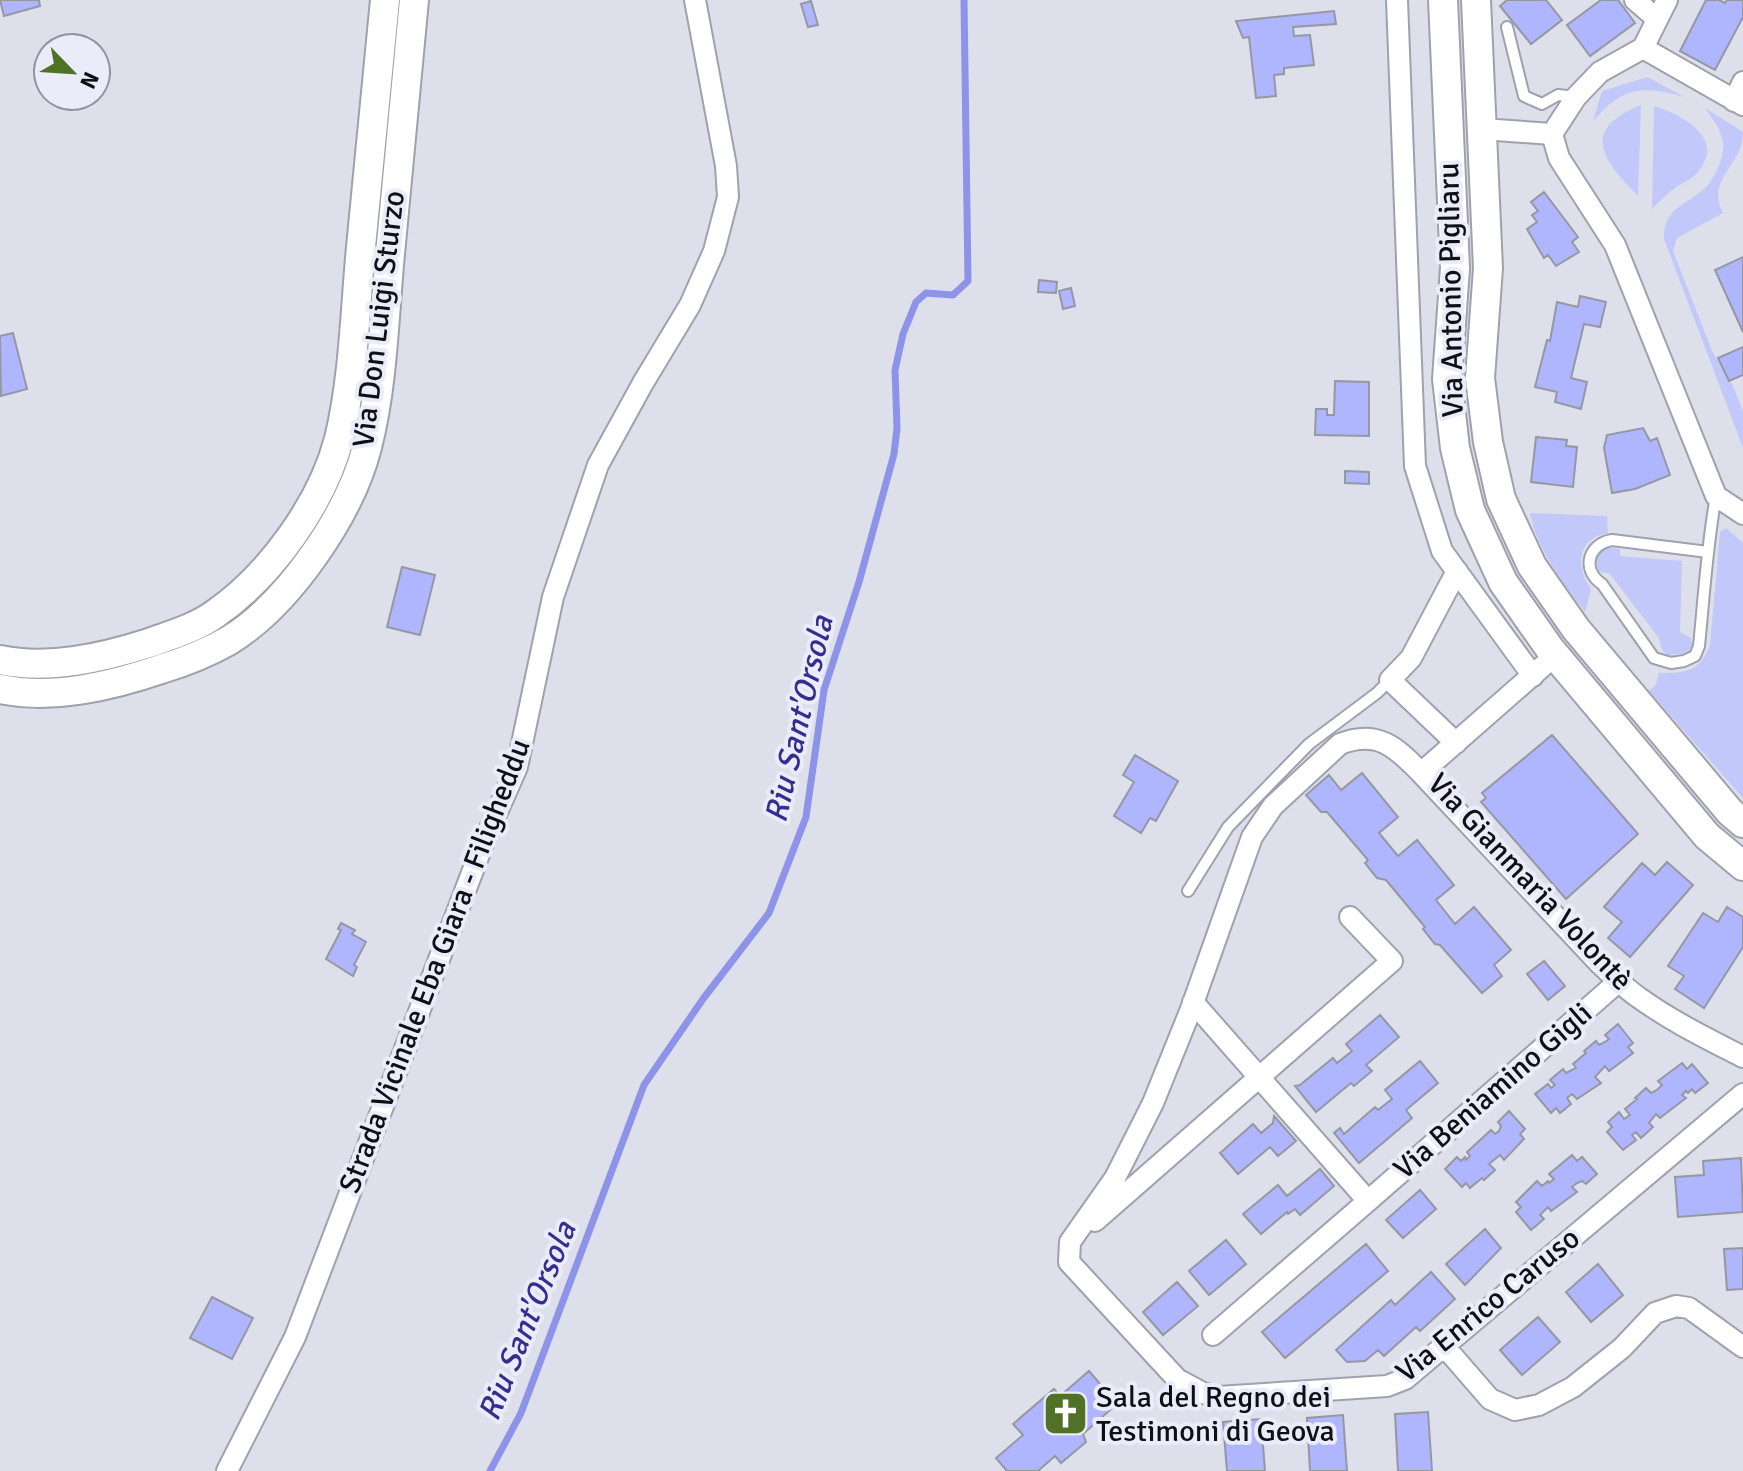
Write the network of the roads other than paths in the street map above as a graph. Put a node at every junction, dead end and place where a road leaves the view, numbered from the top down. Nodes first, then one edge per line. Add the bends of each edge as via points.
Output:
1 (385, 0) edge
2 (414, 0) edge
3 (695, 0) edge
4 (1397, 0) edge
5 (1443, 0) edge
6 (1476, 0) edge
7 (1635, 0) edge
8 (1667, 0) edge
9 (1657, 19) junction
10 (1507, 27) dead end
11 (1643, 48) junction
12 (1740, 96) edge
13 (1576, 97) junction
14 (1482, 129) junction
15 (1552, 134) junction
16 (1716, 496) junction
17 (1743, 514) edge
18 (1708, 552) junction
19 (1457, 571) junction
20 (1556, 656) junction
21 (0, 660) edge
22 (1533, 676) junction
23 (1390, 680) junction
24 (0, 689) edge
25 (1456, 743) junction
26 (1421, 773) junction
27 (1743, 823) edge
28 (1743, 866) edge
29 (1188, 891) dead end
30 (1350, 917) dead end
31 (1619, 981) junction
32 (1193, 1002) junction
33 (1743, 1057) edge
34 (1260, 1077) junction
35 (1743, 1094) edge
36 (1368, 1201) junction
37 (1070, 1242) junction
38 (1213, 1335) dead end
39 (1444, 1346) junction
40 (1743, 1347) edge
41 (227, 1471) edge

1 - 21 main road, Via Don Luigi Sturzo via 350,368 338,440 316,499 248,587 214,615 114,654 58,662
2 - 24 main road, Via Don Luigi Sturzo via 379,372 367,448 342,512 311,559 268,608 230,640 120,683 60,692
3 - 41 street, Strada Vicinale Eba Giara - Filigheddu via 726,166 728,197 714,251 690,305 598,465 553,597 517,767 295,1337
4 - 19 street, Via Antonio Pigliaru via 1415,466 1442,551
5 - 20 main road, Via Antonio Pigliaru via 1455,268 1447,379 1455,448 1470,510 1503,582
6 - 14 main road, Via Antonio Pigliaru
7 - 9 street
8 - 9 street
9 - 11 street
10 - 13 lane via 1524,96 1542,104 1558,95
11 - 12 street
11 - 13 street via 1600,72
13 - 15 street
14 - 15 street
14 - 27 main road, Via Antonio Pigliaru via 1488,268 1480,378 1501,499 1532,566 1576,629
15 - 16 street via 1559,158 1615,245
16 - 17 street
16 - 18 lane
18 - 18 lane via 1699,646 1695,656 1671,663 1654,658 1589,570 1601,541
19 - 22 street, Via Antonio Pigliaru
19 - 23 street via 1411,658
20 - 22 street, Via Gianmaria Volontè
20 - 28 main road, Via Antonio Pigliaru via 1707,836
22 - 25 street, Via Gianmaria Volontè
23 - 25 street
23 - 29 lane via 1309,744 1228,827
25 - 26 street, Via Gianmaria Volontè
26 - 31 street, Via Gianmaria Volontè
26 - 32 street via 1399,750 1362,736 1340,744 1273,806 1252,837
30 - 34 street via 1392,961
31 - 33 street, Via Gianmaria Volontè via 1690,1030
31 - 36 street, Via Beniamino Gigli
32 - 34 street, Via Beniamino Gigli
32 - 37 street via 1129,1154
34 - 36 street, Via Beniamino Gigli
34 - 37 street
35 - 39 street, Via Enrico Caruso
36 - 38 street, Via Beniamino Gigli
37 - 39 street, Via Enrico Caruso via 1069,1262 1177,1379 1203,1393 1218,1397 1387,1386 1405,1379
39 - 40 street via 1490,1399 1515,1410 1539,1405 1573,1387 1655,1313 1676,1306 1698,1313

